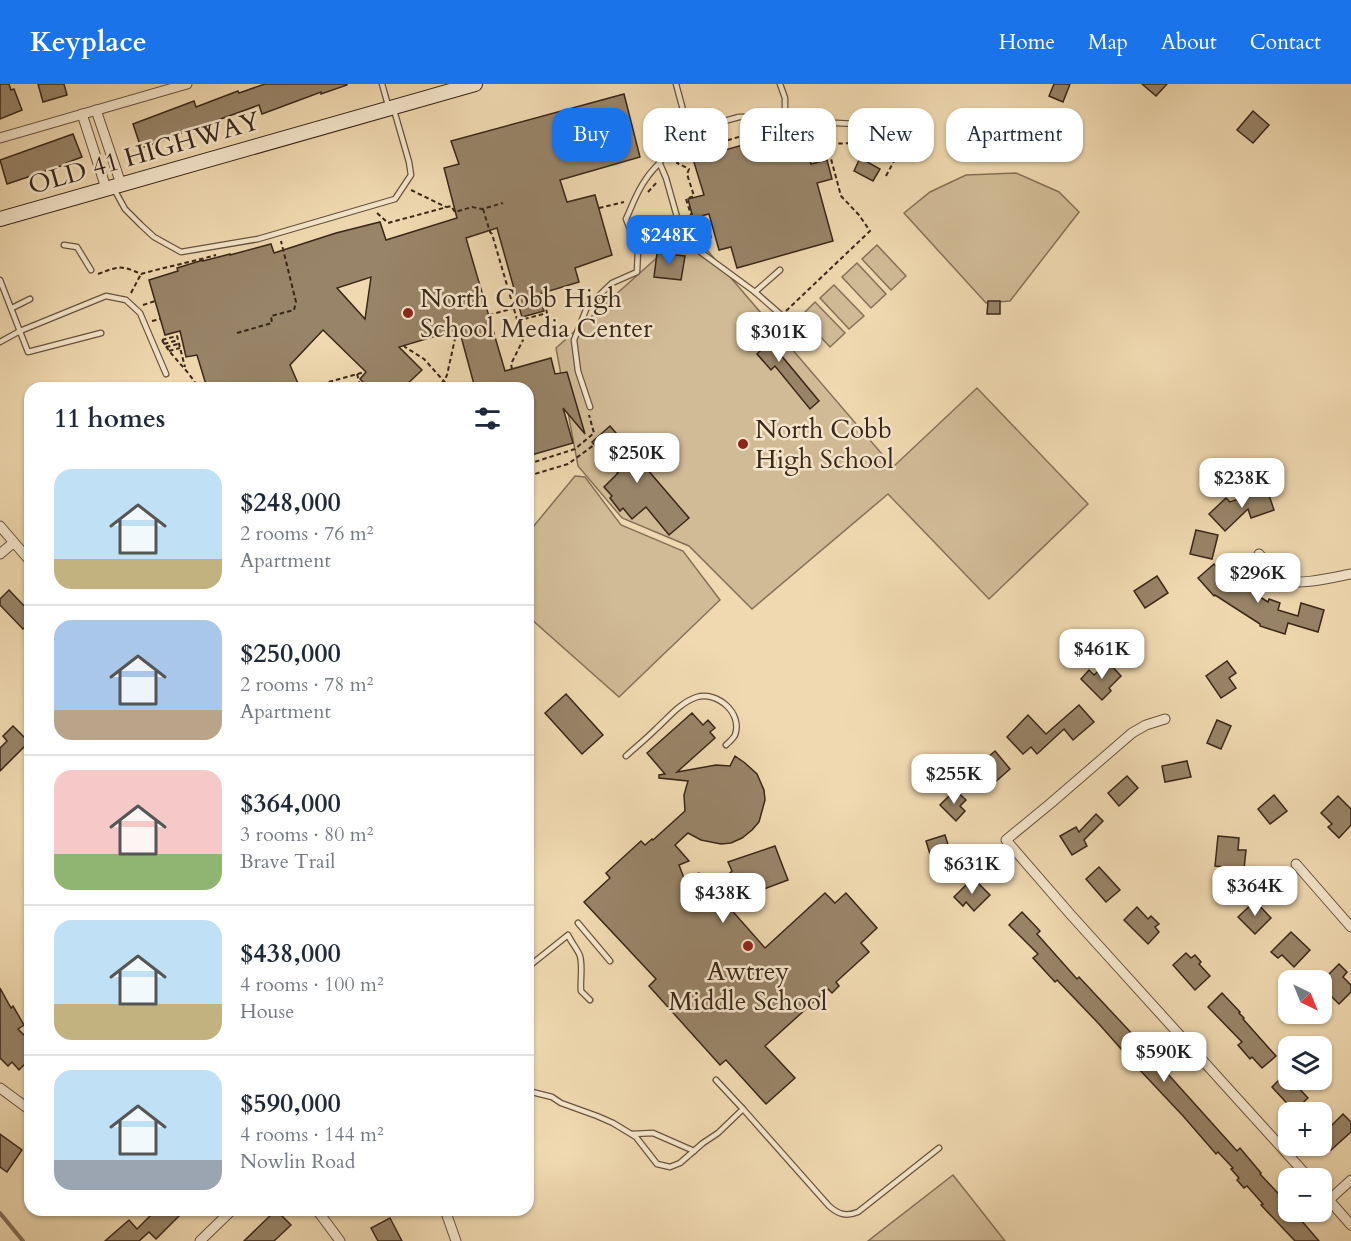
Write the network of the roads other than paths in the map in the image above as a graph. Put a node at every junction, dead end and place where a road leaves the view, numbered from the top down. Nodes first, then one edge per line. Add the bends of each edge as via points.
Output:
1 (187, 84) edge
2 (382, 84) edge
3 (475, 84) edge
4 (676, 84) edge
5 (780, 84) edge
6 (391, 107) junction
7 (682, 108) edge
8 (785, 108) edge
9 (96, 110) junction
10 (82, 114) junction
11 (0, 138) edge
12 (660, 164) joint
13 (114, 186) junction
14 (0, 219) edge
15 (64, 244) dead end
16 (92, 270) dead end
17 (780, 270) dead end
18 (0, 280) edge
19 (755, 292) junction
20 (30, 299) dead end
21 (12, 308) junction
22 (782, 314) road end
23 (20, 331) junction
24 (101, 333) dead end
25 (0, 342) edge
26 (166, 374) dead end
27 (590, 407) road end
28 (0, 526) edge
29 (13, 543) junction
30 (0, 554) edge
31 (1259, 554) dead end
32 (24, 555) edge
33 (1351, 574) edge
34 (1165, 719) dead end
35 (726, 745) dead end
36 (626, 756) dead end
37 (1296, 864) dead end
38 (578, 922) dead end
39 (1351, 927) edge
40 (610, 961) dead end
41 (534, 962) edge
42 (590, 1000) dead end
43 (716, 1080) dead end
44 (0, 1088) edge
45 (534, 1092) edge
46 (24, 1106) edge
47 (743, 1109) junction
48 (632, 1134) junction
49 (939, 1148) dead end
50 (694, 1151) junction
51 (1300, 1168) edge
52 (1351, 1180) edge
53 (1332, 1197) edge
54 (1332, 1203) edge
55 (226, 1216) edge
56 (321, 1216) edge
57 (447, 1216) edge
58 (1351, 1224) edge
59 (200, 1241) edge
60 (340, 1241) edge
61 (456, 1241) edge

1 - 9 street
2 - 6 lane
3 - 6 main road, OLD 41 HIGHWAY
4 - 7 lane
5 - 8 lane
6 - 13 main road, OLD 41 HIGHWAY
6 - 13 lane via 411,175 395,199 258,239 181,252 141,225 125,209
9 - 10 street
9 - 13 street
10 - 11 street
10 - 13 street
12 - 19 lane via 679,224 695,248
12 - 27 lane via 645,179 626,219 638,250 636,272 612,283 587,307 574,340 578,371
13 - 14 main road, OLD 41 HIGHWAY
15 - 16 lane via 77,247
17 - 19 lane
18 - 21 lane
19 - 22 lane
20 - 21 lane
21 - 23 lane
23 - 24 lane via 28,352
23 - 25 lane
23 - 26 lane via 106,296 126,300 140,313
28 - 29 street
29 - 30 street
29 - 32 street
31 - 33 street via 1280,579 1305,581
34 - 51 street via 1132,733 1006,840
35 - 36 lane via 734,737 733,713 716,698 700,696 686,702
37 - 39 street
38 - 40 lane
41 - 42 lane via 568,935 581,960 581,991
43 - 47 lane
44 - 46 street
45 - 48 lane
47 - 49 lane via 829,1206 846,1216 858,1212
47 - 50 lane
48 - 50 lane via 653,1132
48 - 50 lane via 663,1166 676,1166
52 - 53 street
54 - 58 street
55 - 59 street
56 - 60 street
57 - 61 street

